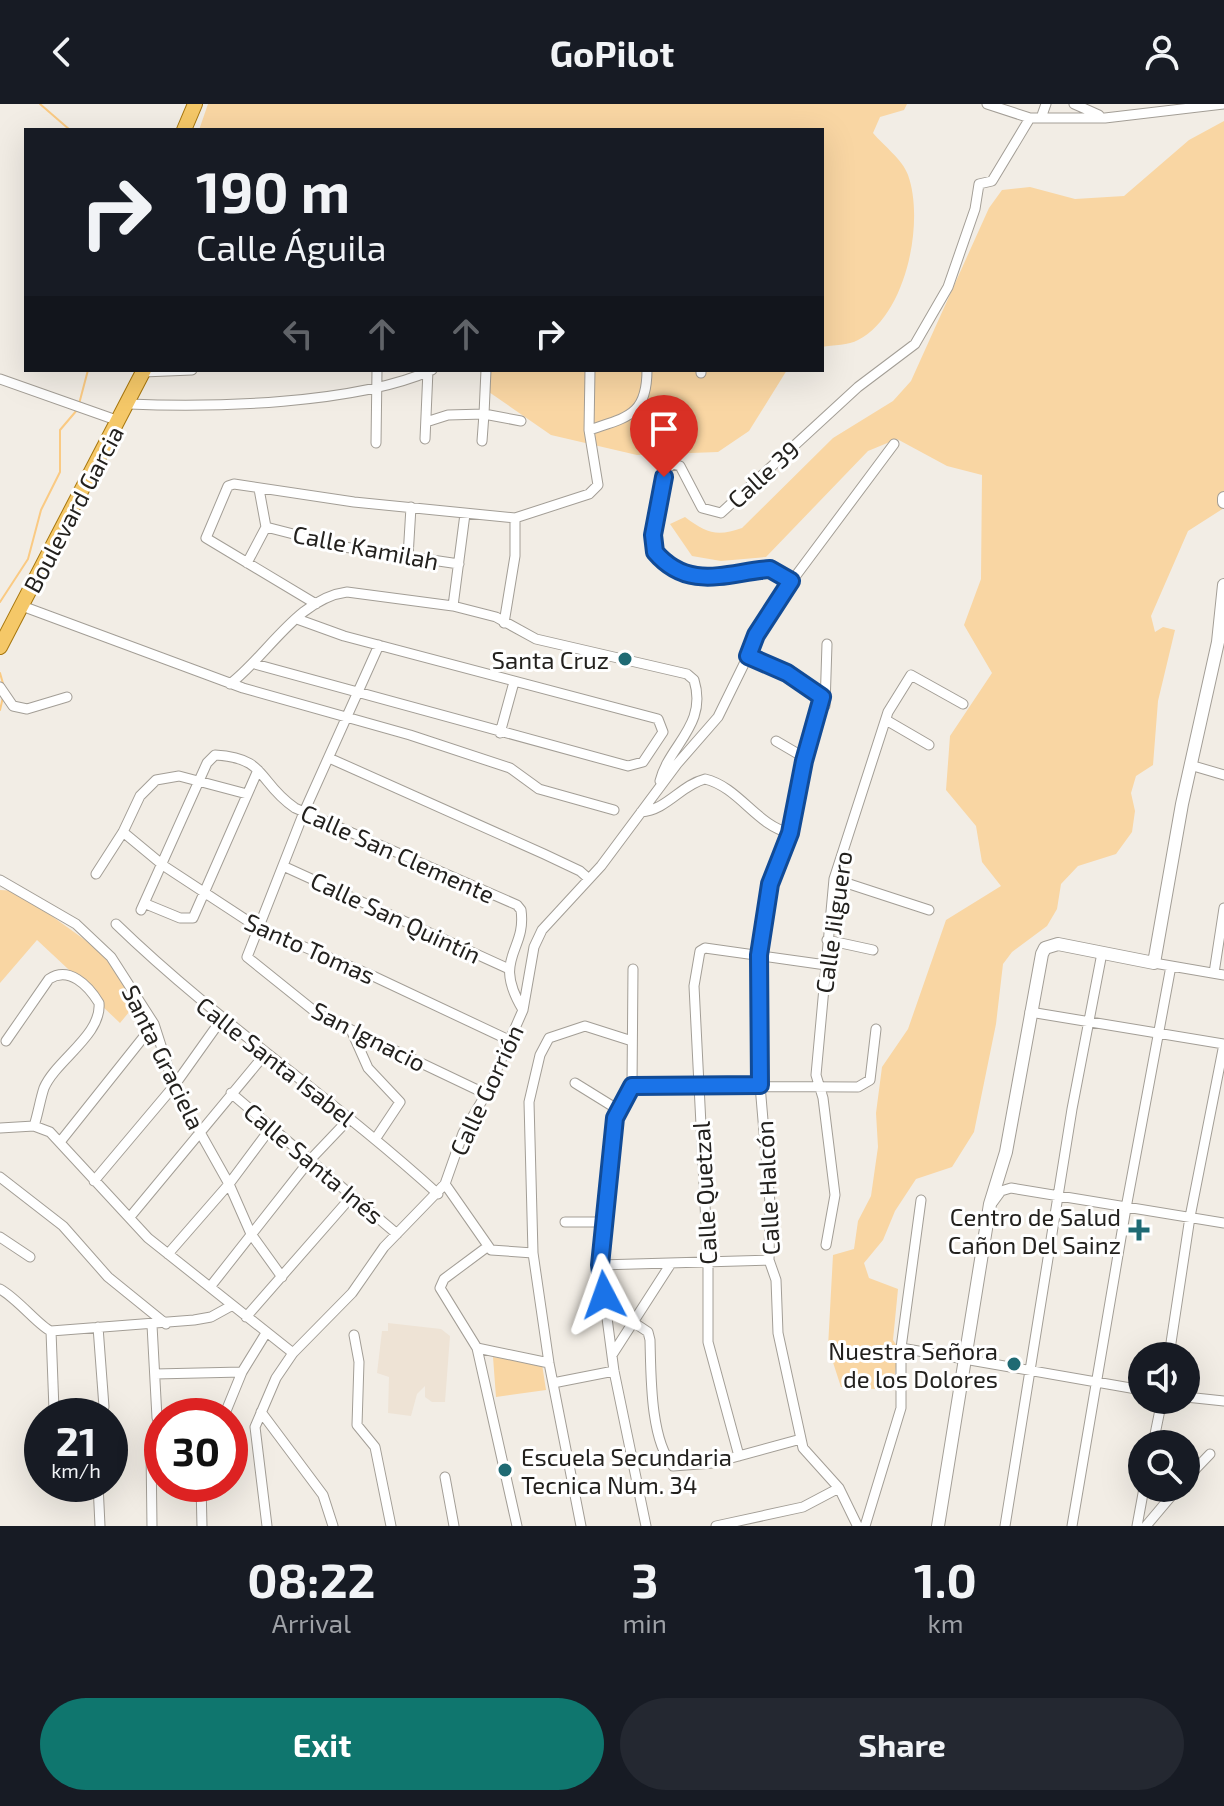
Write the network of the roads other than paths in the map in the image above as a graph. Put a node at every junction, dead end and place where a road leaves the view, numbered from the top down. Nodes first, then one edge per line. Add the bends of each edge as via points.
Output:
1 (195, 104) edge
2 (987, 104) edge
3 (1046, 104) edge
4 (1074, 104) edge
5 (1223, 105) edge
6 (1036, 118) junction
7 (1105, 118) junction
8 (185, 128) edge
9 (144, 372) edge
10 (377, 372) edge
11 (426, 372) edge
12 (429, 372) edge
13 (486, 372) edge
14 (590, 372) edge
15 (647, 372) edge
16 (0, 379) edge
17 (376, 388) junction
18 (129, 404) junction
19 (484, 414) junction
20 (119, 421) junction
21 (521, 421) dead end
22 (426, 422) junction
23 (589, 430) junction
24 (425, 439) dead end
25 (482, 441) dead end
26 (376, 443) dead end
27 (894, 444) dead end
28 (259, 489) junction
29 (411, 507) junction
30 (465, 514) junction
31 (515, 518) junction
32 (266, 527) junction
33 (408, 557) junction
34 (247, 563) junction
35 (459, 564) junction
36 (791, 581) junction
37 (1224, 585) edge
38 (316, 604) junction
39 (22, 606) junction
40 (453, 606) junction
41 (297, 619) junction
42 (504, 623) junction
43 (1221, 642) edge
44 (827, 644) dead end
45 (379, 645) junction
46 (0, 647) edge
47 (748, 656) junction
48 (255, 664) junction
49 (514, 682) junction
50 (230, 684) junction
51 (0, 687) edge
52 (361, 691) junction
53 (67, 697) dead end
54 (963, 704) dead end
55 (817, 719) junction
56 (347, 720) junction
57 (886, 720) junction
58 (500, 733) junction
59 (776, 741) dead end
60 (929, 745) dead end
61 (329, 758) junction
62 (805, 758) junction
63 (1190, 765) junction
64 (258, 770) junction
65 (1224, 775) edge
66 (198, 783) junction
67 (659, 787) junction
68 (247, 794) junction
69 (614, 810) dead end
70 (304, 812) junction
71 (641, 812) junction
72 (123, 832) junction
73 (790, 833) junction
74 (164, 866) junction
75 (283, 866) junction
76 (96, 874) dead end
77 (589, 879) junction
78 (834, 879) junction
79 (0, 880) edge
80 (205, 894) junction
81 (1224, 908) edge
82 (929, 910) dead end
83 (116, 924) dead end
84 (257, 927) junction
85 (827, 940) junction
86 (873, 950) dead end
87 (1102, 953) junction
88 (759, 955) junction
89 (1154, 963) junction
90 (826, 965) junction
91 (1171, 966) junction
92 (509, 969) junction
93 (633, 969) dead end
94 (1219, 974) edge
95 (523, 1010) junction
96 (1030, 1012) junction
97 (221, 1020) junction
98 (1089, 1020) junction
99 (154, 1024) junction
100 (876, 1029) dead end
101 (352, 1032) junction
102 (1158, 1033) junction
103 (6, 1041) dead end
104 (511, 1041) junction
105 (632, 1041) junction
106 (1224, 1044) edge
107 (266, 1053) junction
108 (575, 1083) dead end
109 (698, 1084) junction
110 (760, 1085) junction
111 (174, 1086) junction
112 (632, 1086) junction
113 (819, 1087) junction
114 (231, 1093) junction
115 (486, 1094) junction
116 (617, 1109) junction
117 (349, 1119) junction
118 (34, 1126) junction
119 (0, 1128) edge
120 (270, 1129) junction
121 (201, 1132) junction
122 (376, 1138) junction
123 (60, 1142) junction
124 (310, 1160) junction
125 (0, 1177) edge
126 (94, 1181) junction
127 (229, 1184) junction
128 (445, 1184) junction
129 (438, 1194) junction
130 (352, 1196) junction
131 (1061, 1196) junction
132 (921, 1200) dead end
133 (990, 1204) junction
134 (1126, 1208) junction
135 (130, 1217) junction
136 (1190, 1217) junction
137 (565, 1222) dead end
138 (604, 1222) junction
139 (1224, 1223) edge
140 (251, 1234) junction
141 (397, 1234) junction
142 (0, 1237) edge
143 (826, 1245) dead end
144 (487, 1247) junction
145 (533, 1253) junction
146 (168, 1254) junction
147 (30, 1257) dead end
148 (769, 1260) junction
149 (708, 1264) junction
150 (600, 1265) junction
151 (670, 1265) junction
152 (282, 1277) junction
153 (210, 1287) junction
154 (0, 1289) edge
155 (231, 1306) junction
156 (246, 1317) junction
157 (633, 1322) junction
158 (166, 1324) junction
159 (152, 1325) junction
160 (98, 1327) junction
161 (51, 1331) junction
162 (266, 1333) junction
163 (354, 1335) dead end
164 (1171, 1342) edge
165 (477, 1348) junction
166 (901, 1348) junction
167 (293, 1353) junction
168 (612, 1355) junction
169 (965, 1360) junction
170 (549, 1363) junction
171 (614, 1371) junction
172 (1031, 1371) junction
173 (242, 1372) junction
174 (155, 1374) junction
175 (1095, 1381) junction
176 (553, 1383) junction
177 (1128, 1387) edge
178 (54, 1398) edge
179 (103, 1398) edge
180 (156, 1398) edge
181 (231, 1398) edge
182 (1200, 1398) edge
183 (1224, 1401) edge
184 (261, 1412) junction
185 (801, 1439) junction
186 (1210, 1454) dead end
187 (739, 1456) junction
188 (1200, 1464) edge
189 (445, 1477) dead end
190 (839, 1488) junction
191 (99, 1502) edge
192 (152, 1502) edge
193 (201, 1502) edge
194 (1141, 1502) edge
195 (1166, 1502) edge
196 (100, 1526) edge
197 (152, 1526) edge
198 (202, 1526) edge
199 (267, 1526) edge
200 (333, 1526) edge
201 (391, 1526) edge
202 (454, 1526) edge
203 (517, 1526) edge
204 (581, 1526) edge
205 (646, 1526) edge
206 (716, 1526) edge
207 (857, 1526) edge
208 (865, 1526) edge
209 (938, 1526) edge
210 (1005, 1526) edge
211 (1072, 1526) edge
212 (1137, 1526) edge
213 (1146, 1526) edge

1 - 8 main road
2 - 6 street
3 - 6 street
4 - 7 street
5 - 7 street
6 - 7 street
6 - 36 street, Calle 39 via 992,181 979,184 948,287 915,344 858,387 721,513 702,508 680,466 665,470 652,544 661,560 701,577 719,579 770,569
9 - 18 main road, Boulevard Garcia
10 - 17 street
11 - 17 street
12 - 22 street
13 - 19 street
14 - 23 street
15 - 23 street via 643,402 631,416
16 - 20 street
17 - 18 street via 270,401
17 - 26 street
18 - 20 main road, Boulevard Garcia
19 - 21 street
19 - 22 street
19 - 25 street
20 - 39 main road, Boulevard Garcia
22 - 24 street
23 - 31 street via 598,485 589,494
27 - 36 street, Calle Gorrión
28 - 29 street
28 - 32 street
28 - 34 street via 228,486 205,534 209,542
29 - 30 street
29 - 33 street
30 - 31 street
30 - 35 street
31 - 42 street
32 - 33 street, Calle Kamilah
32 - 34 street, Calle Kamilah
33 - 35 street, Calle Kamilah
34 - 38 street
35 - 40 street
36 - 47 street, Calle Gorrión
37 - 43 street
38 - 40 street via 347,592
38 - 41 street
39 - 46 main road, Boulevard Garcia
39 - 50 street
40 - 42 street
41 - 45 street
41 - 48 street
42 - 67 street via 536,639 687,674 694,680 697,697 690,729
43 - 63 street
44 - 55 street via 828,696
45 - 49 street
45 - 52 street
47 - 55 street, Calle Halcón via 787,673 822,697
47 - 67 street, Calle Gorrión via 718,717
48 - 50 street
48 - 52 street
49 - 58 street
49 - 58 street via 658,719 663,732 643,762 628,766
50 - 56 street
51 - 53 street via 13,706 27,709
52 - 56 street
52 - 58 street
54 - 57 street, Calle Jilguero via 911,675
55 - 62 street, Calle Halcón
56 - 61 street
56 - 69 street via 510,768 539,789
57 - 60 street
57 - 78 street, Calle Jilguero
59 - 62 street
61 - 70 street
61 - 77 street
62 - 73 street, Calle Halcón
63 - 65 street
63 - 89 street
64 - 66 street, Calle San Clemente via 250,761 215,755
64 - 68 street
64 - 70 street, Calle San Clemente via 281,798
66 - 68 street
66 - 72 street via 172,775 156,780 140,796
66 - 74 street, Calle San Clemente
67 - 71 street, Calle Gorrión
68 - 80 street
70 - 75 street
70 - 92 street, Calle San Clemente via 517,905 522,921
71 - 73 street via 705,779 726,787
71 - 77 street, Calle Gorrión
72 - 74 street, Santo Tomas
72 - 76 street
73 - 88 street, Calle Halcón via 770,884
74 - 80 street, Santo Tomas
74 - 80 street, Calle San Clemente via 144,907 190,920
75 - 84 street
75 - 92 street, Calle San Quintín
77 - 95 street, Calle Gorrión via 542,930
78 - 82 street
78 - 85 street, Calle Jilguero
79 - 99 street, Santa Graciela via 50,906 93,938
80 - 84 street, Santo Tomas
81 - 94 street
83 - 97 street, Calle Santa Isabel
84 - 101 street, San Ignacio via 246,953 249,960 318,1014
84 - 104 street, Santo Tomas
85 - 86 street
85 - 90 street, Calle Jilguero
87 - 89 street
87 - 96 street via 1051,945 1042,954
87 - 98 street
88 - 90 street
88 - 109 street, Calle Quetzal via 702,949 694,986
88 - 110 street, Calle Halcón
89 - 91 street
90 - 113 street, Calle Jilguero
91 - 94 street
91 - 102 street
92 - 95 street via 512,992
93 - 105 street
95 - 104 street, Calle Gorrión
96 - 98 street
96 - 133 street via 1006,1152
97 - 107 street, Calle Santa Isabel
97 - 111 street
98 - 102 street
98 - 131 street
99 - 111 street, Santa Graciela
99 - 123 street
100 - 113 street via 868,1084
101 - 115 street, San Ignacio
101 - 122 street via 368,1068 400,1102
102 - 106 street
102 - 134 street
103 - 118 street via 56,975 77,979 99,1003 89,1030 44,1088
104 - 115 street, Calle Gorrión
105 - 112 street
105 - 145 street via 585,1026 560,1032 544,1043 529,1102
106 - 136 street
107 - 114 street
107 - 117 street, Calle Santa Isabel
108 - 116 street
109 - 110 street
109 - 112 street
109 - 149 street, Calle Quetzal
110 - 113 street
110 - 148 street, Calle Halcón
111 - 121 street, Santa Graciela
111 - 126 street
112 - 116 street
113 - 143 street, Calle Jilguero via 835,1195
114 - 120 street, Calle Santa Inés
114 - 121 street
115 - 128 street, Calle Gorrión via 463,1133
116 - 138 street
117 - 122 street, Calle Santa Isabel
117 - 124 street
118 - 119 street
118 - 123 street
120 - 124 street, Calle Santa Inés
120 - 127 street
121 - 127 street, Santa Graciela
121 - 135 street
122 - 129 street, Calle Santa Isabel
123 - 126 street
124 - 130 street, Calle Santa Inés
124 - 140 street
125 - 158 street via 63,1226 108,1277
126 - 135 street
127 - 140 street, Santa Graciela
127 - 146 street
128 - 129 street, Calle Gorrión
128 - 144 street
129 - 141 street, Calle Gorrión
130 - 141 street, Calle Santa Inés
130 - 152 street
131 - 133 street via 1005,1189
131 - 134 street
131 - 172 street
132 - 166 street
133 - 169 street
134 - 136 street
134 - 175 street
135 - 146 street
136 - 139 street
136 - 164 street
137 - 138 street
138 - 150 street
140 - 152 street, Santa Graciela
140 - 153 street
141 - 167 street, Calle Gorrión via 352,1293
142 - 147 street
144 - 145 street
144 - 165 street via 444,1279 440,1288
145 - 170 street
146 - 153 street
148 - 149 street
148 - 185 street, Calle Halcón
149 - 151 street
149 - 187 street, Calle Quetzal via 708,1342
150 - 151 street
150 - 168 street
151 - 157 street
152 - 156 street
153 - 155 street
154 - 161 street
155 - 156 street
155 - 158 street via 211,1317
156 - 162 street
157 - 168 street
157 - 187 street via 648,1332 653,1403 673,1466
158 - 159 street
159 - 160 street
159 - 174 street
160 - 161 street
160 - 179 street
161 - 178 street
162 - 167 street
162 - 173 street
163 - 201 street via 359,1352 357,1425 375,1447
165 - 170 street
165 - 203 street
166 - 169 street
166 - 208 street via 904,1388 898,1425
167 - 184 street, Calle Gorrión
168 - 171 street
169 - 172 street
169 - 209 street
170 - 176 street
171 - 176 street
171 - 205 street
172 - 175 street
172 - 210 street
173 - 174 street
173 - 181 street
174 - 180 street
175 - 177 street
175 - 211 street
176 - 204 street
182 - 183 street
184 - 199 street via 255,1436
184 - 200 street via 323,1495
185 - 187 street
185 - 190 street, Calle Halcón via 805,1454
186 - 188 street
189 - 202 street
190 - 206 street via 803,1507
190 - 207 street, Calle Halcón
191 - 196 street
192 - 197 street
193 - 198 street
194 - 212 street
195 - 213 street

